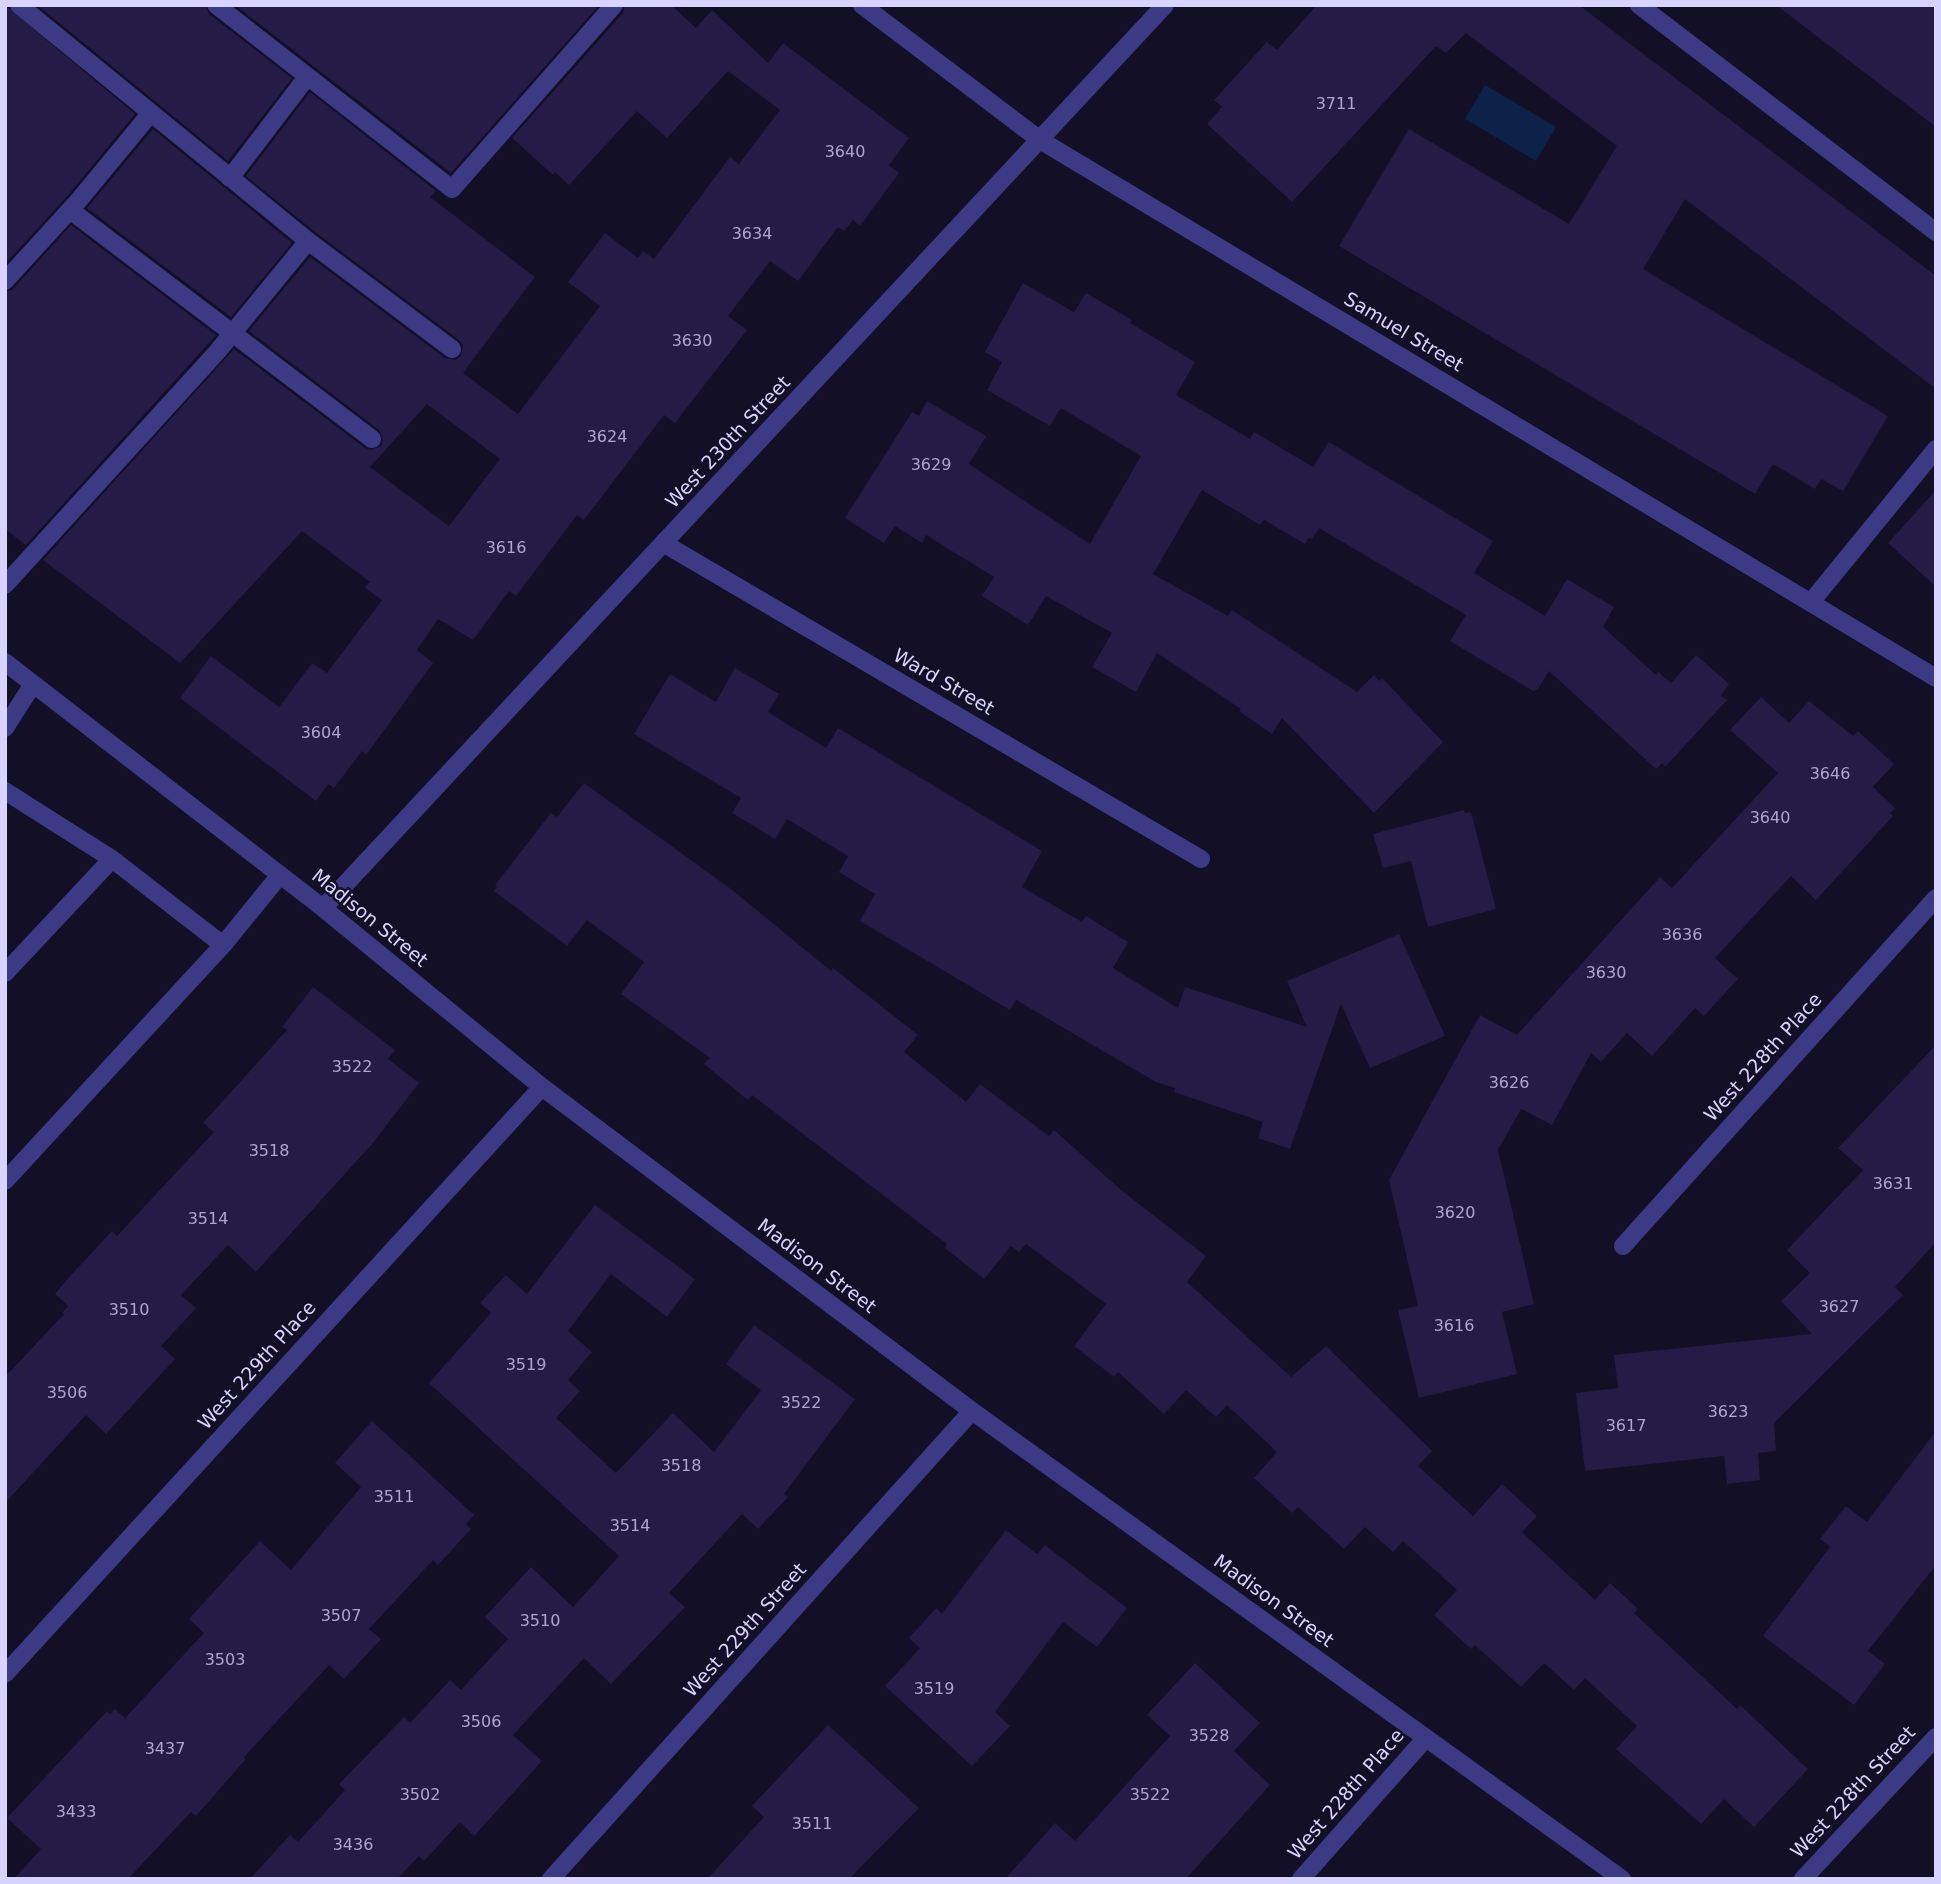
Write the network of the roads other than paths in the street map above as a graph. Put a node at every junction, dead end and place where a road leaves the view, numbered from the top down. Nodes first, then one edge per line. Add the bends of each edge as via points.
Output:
1 (19, 5) edge
2 (216, 5) edge
3 (614, 5) edge
4 (862, 5) edge
5 (1165, 5) edge
6 (1639, 5) edge
7 (307, 77) junction
8 (150, 114) junction
9 (1040, 140) junction
10 (230, 178) junction
11 (70, 210) junction
12 (1936, 232) edge
13 (308, 241) junction
14 (5, 281) edge
15 (233, 333) junction
16 (452, 349) dead end
17 (372, 439) dead end
18 (1936, 449) edge
19 (663, 543) junction
20 (5, 585) edge
21 (1811, 602) junction
22 (5, 662) edge
23 (1936, 678) edge
24 (33, 684) junction
25 (5, 729) edge
26 (5, 790) edge
27 (112, 859) junction
28 (1201, 859) dead end
29 (280, 875) junction
30 (1936, 898) edge
31 (323, 908) junction
32 (223, 945) junction
33 (5, 974) edge
34 (542, 1087) junction
35 (5, 1181) edge
36 (1623, 1247) dead end
37 (972, 1411) junction
38 (5, 1674) edge
39 (1936, 1737) edge
40 (1425, 1738) junction
41 (551, 1879) edge
42 (1301, 1879) edge
43 (1622, 1879) edge
44 (1802, 1879) edge

1 - 8 street
2 - 7 street
3 - 7 street via 452,189
4 - 9 street, Samuel Street
5 - 9 street, West 230th Street
6 - 12 street
7 - 10 street
8 - 10 street
8 - 11 street
9 - 19 street, West 230th Street
9 - 21 street, Samuel Street
10 - 13 street
11 - 14 street
11 - 15 street
13 - 15 street
13 - 16 street
15 - 17 street
15 - 20 street
18 - 21 street
19 - 28 street, Ward Street
19 - 31 street, West 230th Street
21 - 23 street, Samuel Street
22 - 24 street, Madison Street
24 - 25 street
24 - 29 street, Madison Street
26 - 27 street
27 - 32 street
27 - 33 street
29 - 31 street, Madison Street
29 - 32 street
30 - 36 street, West 228th Place
31 - 34 street, Madison Street
32 - 35 street
34 - 37 street, Madison Street
34 - 38 street, West 229th Place
37 - 40 street, Madison Street
37 - 41 street, West 229th Street
39 - 44 street, West 228th Street
40 - 42 street, West 228th Place
40 - 43 street, Madison Street

